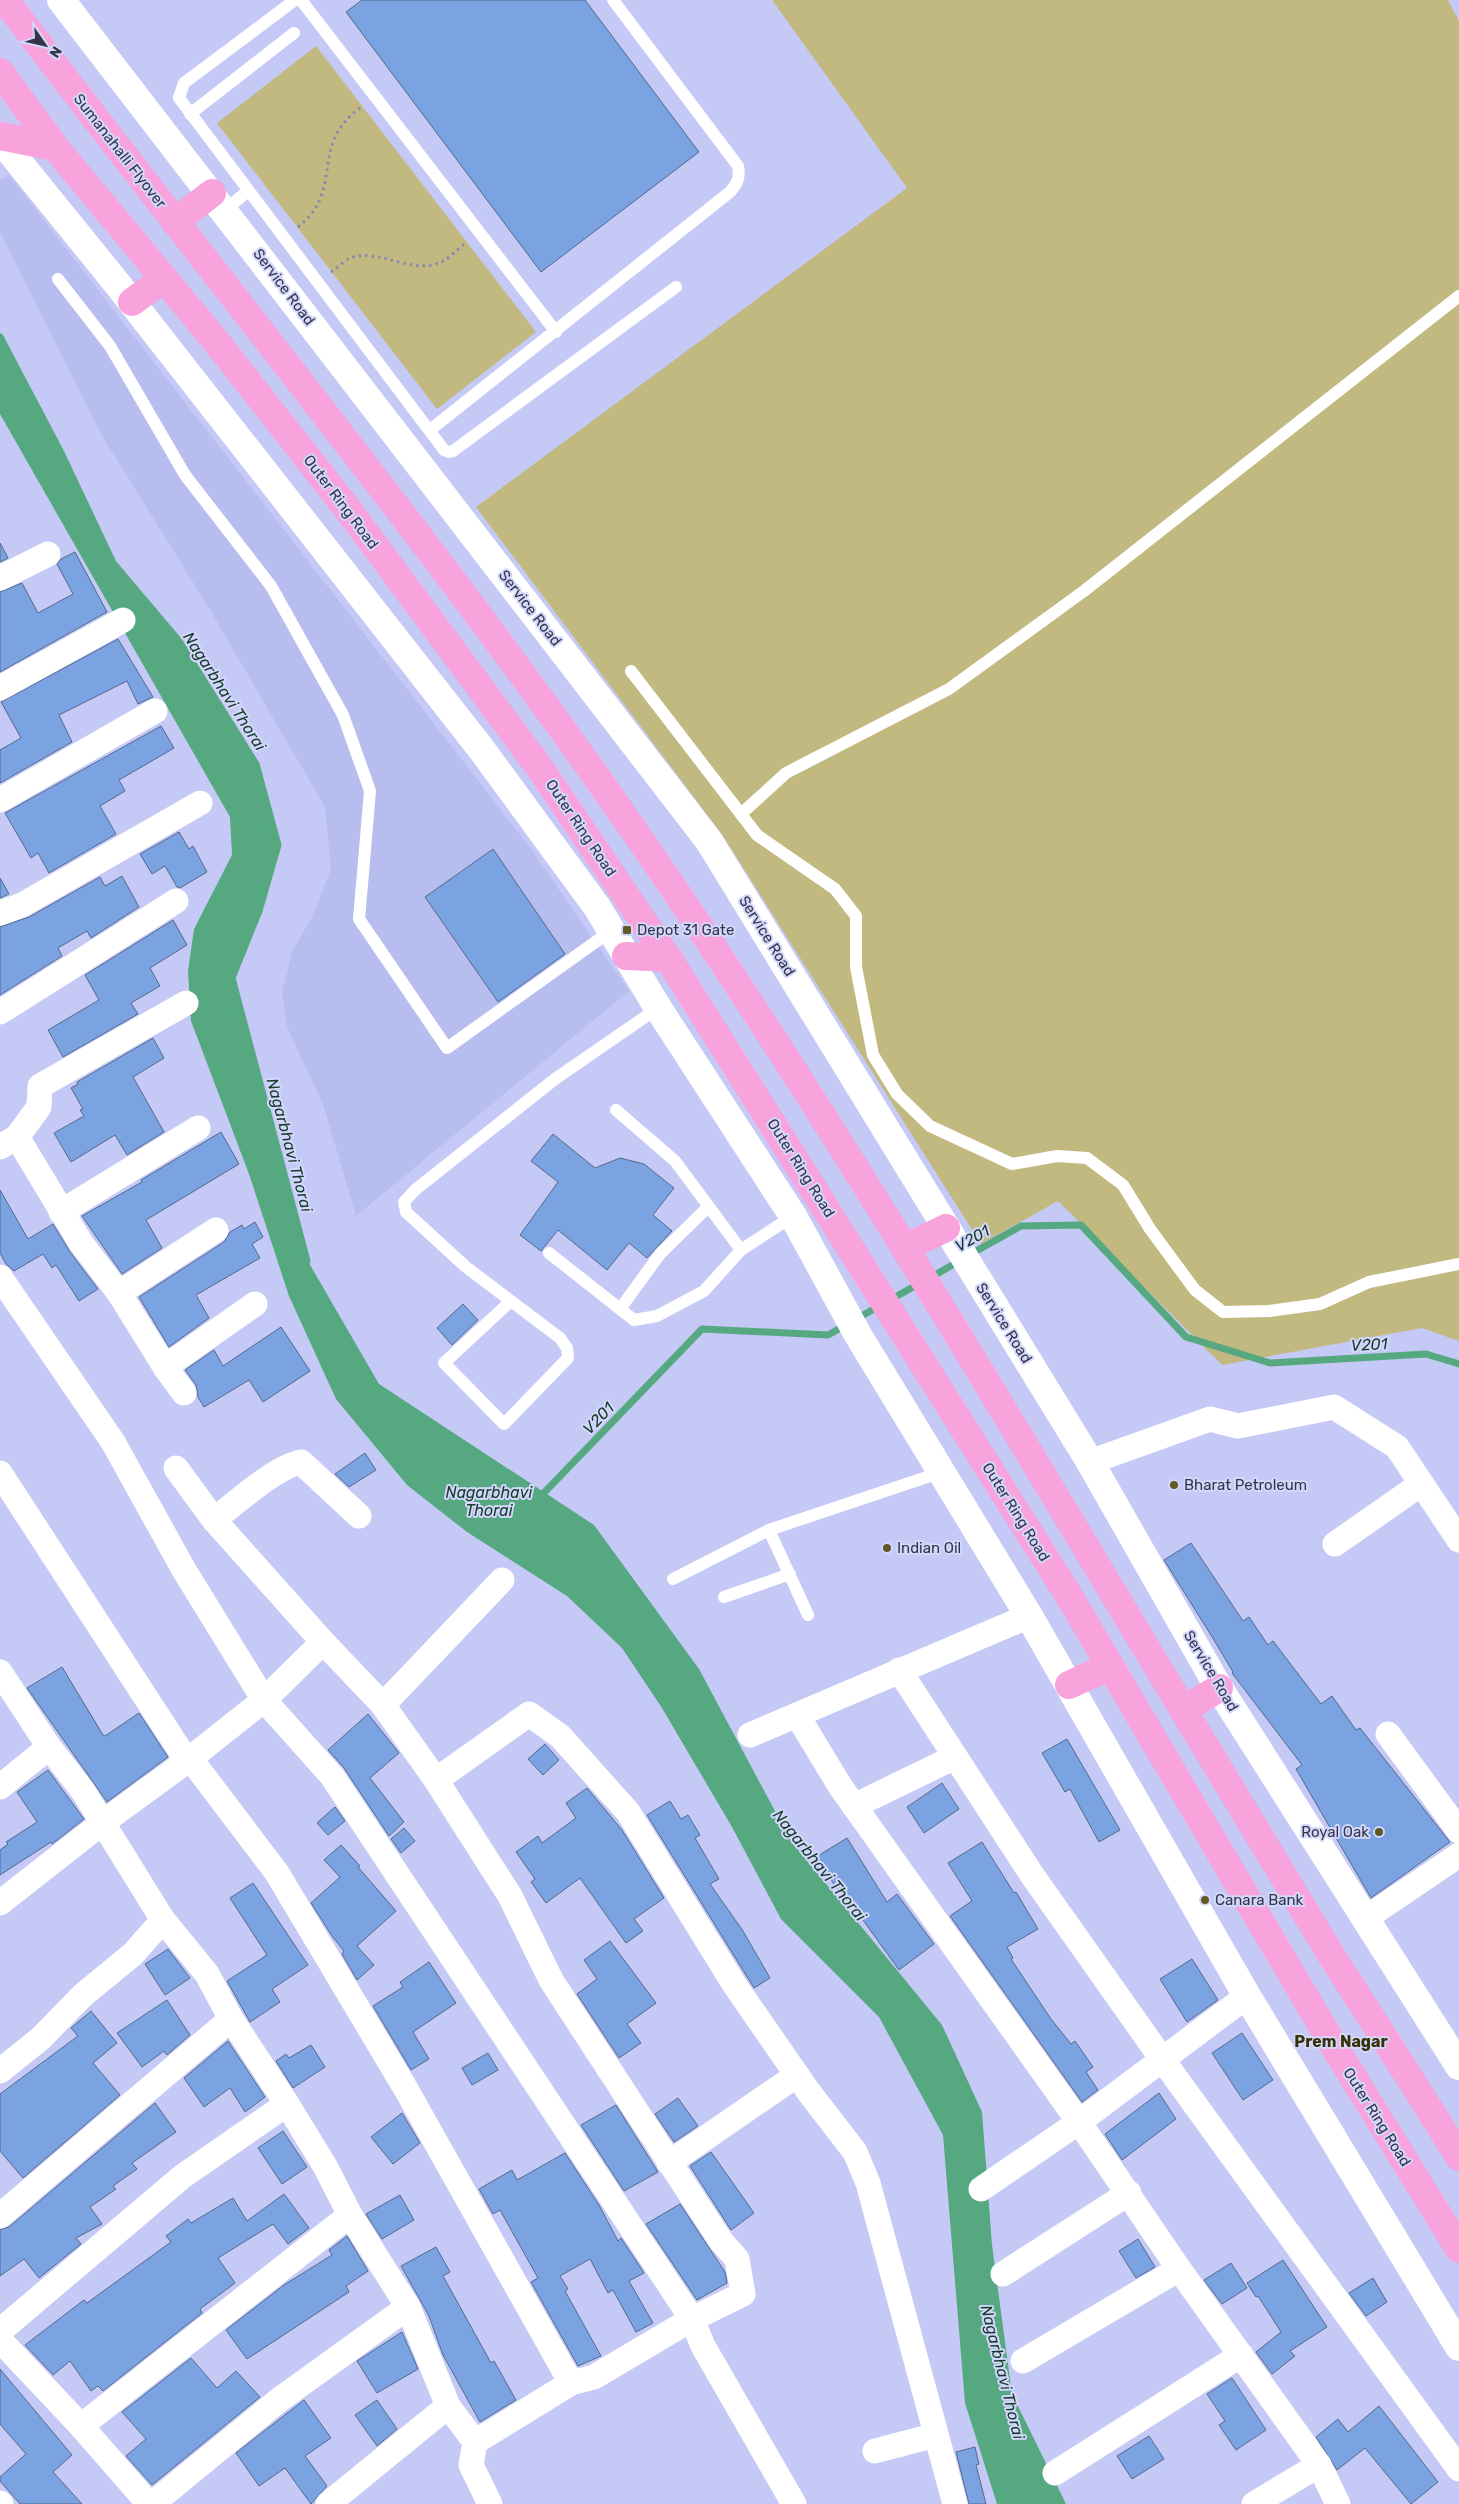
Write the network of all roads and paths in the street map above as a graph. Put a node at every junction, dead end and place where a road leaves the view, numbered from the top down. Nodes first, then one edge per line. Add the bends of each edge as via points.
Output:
1 (5, 0) edge
2 (61, 0) edge
3 (295, 0) edge
4 (301, 0) edge
5 (613, 0) edge
6 (294, 33) dead end
7 (0, 72) edge
8 (376, 98) junction
9 (190, 114) junction
10 (0, 137) edge
11 (55, 147) junction
12 (248, 191) junction
13 (218, 201) junction
14 (175, 222) junction
15 (479, 232) junction
16 (284, 238) junction
17 (163, 278) junction
18 (58, 279) dead end
19 (317, 282) junction
20 (676, 287) dead end
21 (1459, 296) edge
22 (132, 302) junction
23 (556, 332) junction
24 (430, 430) junction
25 (48, 554) dead end
26 (0, 578) edge
27 (122, 620) dead end
28 (631, 671) dead end
29 (0, 688) edge
30 (155, 710) dead end
31 (0, 800) edge
32 (200, 803) dead end
33 (741, 814) junction
34 (176, 901) dead end
35 (0, 913) edge
36 (609, 928) junction
37 (626, 956) junction
38 (668, 958) junction
39 (186, 1003) dead end
40 (658, 1008) junction
41 (0, 1012) edge
42 (616, 1110) dead end
43 (198, 1128) dead end
44 (8, 1142) edge
45 (708, 1207) junction
46 (61, 1212) junction
47 (793, 1216) junction
48 (216, 1230) dead end
49 (952, 1236) junction
50 (741, 1250) junction
51 (549, 1253) dead end
52 (911, 1258) junction
53 (1459, 1264) edge
54 (0, 1278) edge
55 (119, 1293) junction
56 (510, 1301) junction
57 (255, 1304) dead end
58 (620, 1309) junction
59 (165, 1367) junction
60 (184, 1394) dead end
61 (1090, 1462) junction
62 (176, 1468) dead end
63 (942, 1472) junction
64 (0, 1473) edge
65 (1421, 1484) junction
66 (359, 1516) dead end
67 (214, 1520) junction
68 (769, 1530) junction
69 (1459, 1540) edge
70 (1335, 1544) dead end
71 (790, 1574) junction
72 (673, 1579) dead end
73 (502, 1580) dead end
74 (724, 1597) dead end
75 (808, 1615) dead end
76 (1029, 1616) junction
77 (323, 1642) junction
78 (1110, 1666) junction
79 (899, 1670) junction
80 (3, 1684) edge
81 (1069, 1685) junction
82 (1219, 1688) junction
83 (264, 1700) junction
84 (383, 1706) junction
85 (1184, 1710) junction
86 (796, 1714) junction
87 (1388, 1734) dead end
88 (750, 1735) dead end
89 (49, 1747) junction
90 (955, 1757) junction
91 (187, 1761) junction
92 (436, 1780) junction
93 (0, 1787) edge
94 (854, 1806) junction
95 (102, 1823) junction
96 (1459, 1831) edge
97 (1459, 1855) edge
98 (0, 1903) edge
99 (1366, 1918) junction
100 (163, 1920) junction
101 (1247, 1996) junction
102 (230, 2019) junction
103 (1162, 2060) junction
104 (1459, 2066) edge
105 (0, 2071) edge
106 (797, 2075) junction
107 (287, 2104) junction
108 (1080, 2122) junction
109 (1459, 2157) edge
110 (669, 2163) junction
111 (981, 2189) dead end
112 (1128, 2193) junction
113 (350, 2215) junction
114 (0, 2216) edge
115 (1459, 2249) edge
116 (1179, 2270) junction
117 (1004, 2274) dead end
118 (408, 2307) junction
119 (692, 2319) junction
120 (0, 2331) edge
121 (0, 2340) edge
122 (1459, 2347) edge
123 (1240, 2355) junction
124 (1022, 2361) dead end
125 (571, 2383) junction
126 (448, 2406) junction
127 (81, 2426) junction
128 (936, 2435) junction
129 (475, 2442) junction
130 (875, 2450) dead end
131 (1319, 2465) junction
132 (1459, 2469) edge
133 (1054, 2473) dead end
134 (150, 2504) edge
135 (328, 2504) edge
136 (490, 2504) edge
137 (794, 2504) edge
138 (955, 2504) edge
139 (1254, 2504) edge
140 (1338, 2504) edge

1 - 14 highway, Sumanahalli Flyover
2 - 13 street, Service Road
3 - 9 lane via 184,83 179,98
4 - 8 lane
5 - 23 lane via 738,166 740,175 730,192
6 - 9 lane
7 - 11 highway
8 - 15 lane
8 - 16 path via 338,128 330,146 325,188 320,200 306,222
9 - 12 lane
10 - 11 highway
10 - 22 street
11 - 17 highway, Outer Ring Road
12 - 13 lane
12 - 16 lane
13 - 14 highway
13 - 49 street, Service Road via 709,840
14 - 52 highway, Sumanahalli Flyover via 395,503 570,738 682,900
15 - 19 path via 443,262 410,265 371,256 350,258
15 - 23 lane
16 - 19 lane
17 - 22 highway
17 - 38 highway, Outer Ring Road via 355,519 538,766
18 - 36 lane via 110,346 185,475 271,586 343,715 370,791 359,919 447,1048 601,938
19 - 24 lane
20 - 24 lane via 453,451 444,450
21 - 33 lane via 1084,591 949,689 786,774
22 - 36 street via 482,750 598,907
23 - 24 lane
25 - 26 street
27 - 29 street
28 - 33 lane
30 - 31 street
32 - 35 street via 22,905
33 - 53 lane via 757,835 835,889 856,916 856,967 873,1054 897,1094 930,1126 1012,1164 1057,1156 1087,1158 1123,1185 1150,1229 1195,1290 1223,1312 1269,1311 1320,1304 1368,1282
34 - 41 street
36 - 37 street
37 - 38 highway
37 - 40 street
38 - 78 highway, Outer Ring Road
39 - 44 street via 40,1086 40,1107
40 - 47 street
40 - 56 lane via 556,1079 404,1202 406,1212 466,1267
42 - 45 lane via 675,1161
43 - 46 street
44 - 46 street
45 - 50 lane
45 - 58 lane via 660,1254
46 - 55 street
47 - 50 lane
47 - 63 street via 858,1335
48 - 55 street
49 - 52 highway
49 - 61 street, Service Road
50 - 58 lane via 704,1291 657,1316 634,1320
51 - 58 lane
52 - 85 highway
54 - 83 street via 113,1442 184,1570
55 - 59 street
56 - 56 lane via 560,1338 567,1348 568,1358 504,1424 444,1362
57 - 59 street
59 - 60 street
61 - 65 street via 1210,1419 1238,1426 1334,1407 1397,1447
61 - 82 street, Service Road
62 - 67 street
63 - 68 lane
63 - 76 street
64 - 91 street
65 - 69 street
65 - 70 street
66 - 67 street via 301,1462 292,1464 253,1489
67 - 77 street
68 - 71 lane
68 - 72 lane
71 - 74 lane
71 - 75 lane
73 - 84 street
76 - 79 street
76 - 81 street
77 - 83 street
77 - 84 street
78 - 81 highway
78 - 115 highway, Outer Ring Road via 1327,2035
79 - 86 street
79 - 90 street
80 - 89 street
81 - 101 street
82 - 85 highway
82 - 99 street, Service Road
83 - 91 street
83 - 119 street via 332,1776
84 - 92 street
85 - 109 highway via 1332,1956
86 - 88 street
86 - 94 street
87 - 96 street
89 - 93 street
89 - 95 street via 83,1791
90 - 94 street
90 - 103 street via 1032,1875
91 - 95 street
91 - 125 street via 196,1766 277,1873 408,2091
92 - 106 street via 529,1714 560,1736 628,1812 734,1984
92 - 110 street via 510,1896 551,1980
94 - 108 street
95 - 98 street
95 - 100 street
97 - 99 street
99 - 104 street, Service Road
100 - 102 street via 207,1974
100 - 105 street via 133,1954
101 - 103 street
101 - 122 street
102 - 107 street
102 - 114 street
103 - 108 street
103 - 132 street
106 - 110 street
106 - 128 street via 855,2152 868,2183
107 - 113 street
107 - 120 street via 183,2176
108 - 111 street
108 - 112 street
110 - 119 street via 736,2260 743,2294
112 - 116 street
112 - 117 street
113 - 118 street
113 - 127 street
116 - 123 street
116 - 124 street
118 - 126 street
118 - 134 street via 279,2400
119 - 125 street via 594,2377
119 - 137 street via 703,2346
121 - 127 street
123 - 131 street
123 - 133 street
125 - 129 street
126 - 129 street
126 - 135 street
127 - 134 street
128 - 130 street
128 - 138 street
129 - 136 street via 471,2465
131 - 139 street
131 - 140 street

